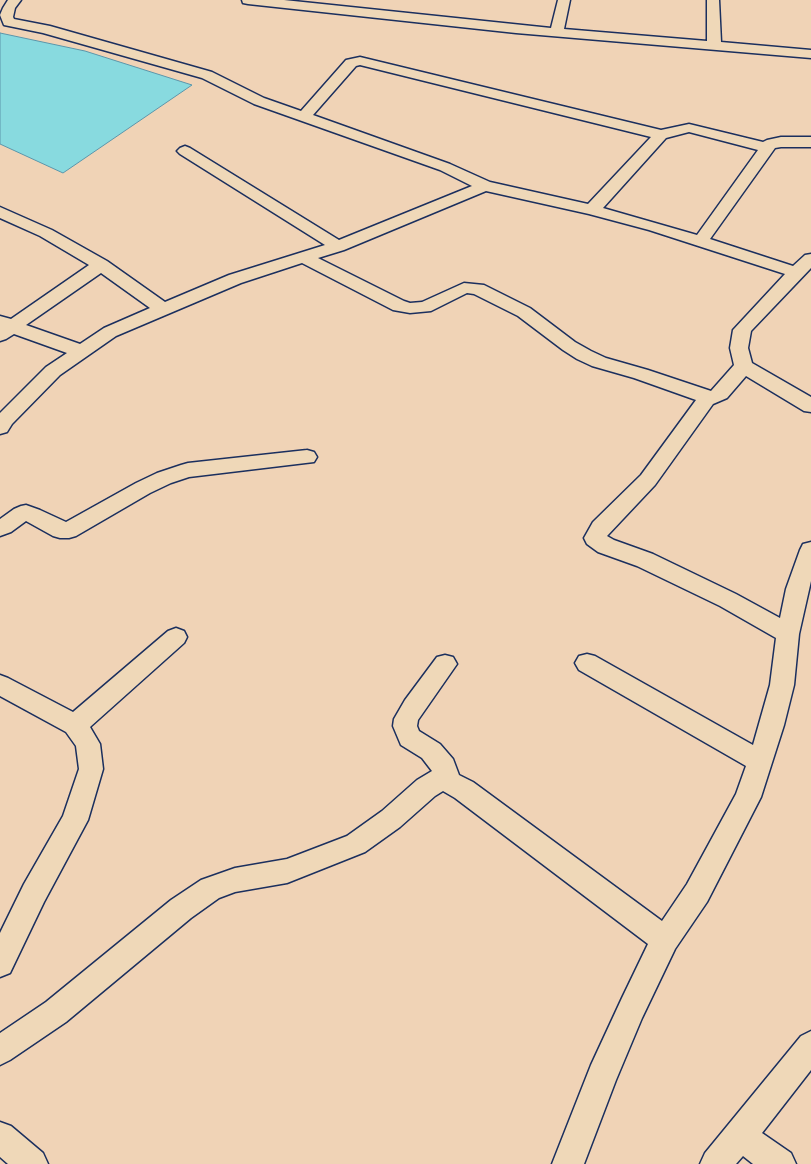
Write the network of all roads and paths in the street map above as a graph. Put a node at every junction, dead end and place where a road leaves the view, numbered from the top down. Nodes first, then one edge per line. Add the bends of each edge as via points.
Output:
1 (15, 0) edge
2 (248, 0) edge
3 (564, 0) edge
4 (713, 0) edge
5 (297, 2) edge
6 (4, 23) edge
7 (557, 32) junction
8 (714, 46) junction
9 (811, 54) edge
10 (305, 116) junction
11 (661, 135) junction
12 (811, 142) edge
13 (767, 148) junction
14 (184, 152) dead end
15 (486, 186) junction
16 (592, 210) junction
17 (0, 212) edge
18 (700, 242) junction
19 (338, 246) junction
20 (304, 257) junction
21 (811, 259) edge
22 (101, 265) junction
23 (796, 272) junction
24 (163, 309) junction
25 (4, 327) edge
26 (81, 351) junction
27 (744, 366) junction
28 (708, 397) junction
29 (811, 406) edge
30 (0, 427) edge
31 (307, 457) dead end
32 (0, 528) edge
33 (811, 550) edge
34 (788, 634) junction
35 (176, 637) dead end
36 (587, 663) dead end
37 (445, 664) dead end
38 (0, 686) edge
39 (75, 725) junction
40 (760, 761) junction
41 (450, 783) junction
42 (665, 940) junction
43 (2, 953) edge
44 (811, 1046) edge
45 (0, 1050) edge
46 (740, 1136) junction
47 (0, 1137) edge
48 (32, 1164) edge
49 (568, 1164) edge
50 (716, 1164) edge
51 (780, 1164) edge

1 - 6 street
2 - 5 street
3 - 7 street
4 - 8 street
5 - 7 street
6 - 10 street via 45,29 207,75 259,101
7 - 8 street
8 - 9 street
10 - 11 street via 351,63 360,61
10 - 15 street via 446,167
11 - 13 street via 689,128
11 - 16 street
12 - 13 street via 772,143
13 - 18 street
14 - 19 street
15 - 16 street
15 - 19 street
16 - 18 street
17 - 22 street via 46,233
18 - 23 street
19 - 20 street
20 - 24 street via 235,279
20 - 28 street via 398,306 425,307 464,288 478,289 524,312 584,355
21 - 23 street
22 - 24 street
22 - 25 street
23 - 27 street via 742,330 739,348
24 - 26 street via 110,332
25 - 26 street
26 - 30 street via 53,371
27 - 28 street via 720,394 713,398
27 - 29 street
28 - 34 street via 648,480 600,528 595,538 606,546 645,560 728,600
31 - 32 street via 188,470 143,488 69,530 60,530 26,513
33 - 34 street via 797,589
34 - 40 street via 782,685
35 - 39 street
36 - 40 street
37 - 41 street via 413,707 405,726 410,738 431,751 444,767
38 - 39 street
39 - 43 street via 88,744 91,769 75,820
40 - 42 street via 748,797 696,893
41 - 42 street via 470,795
41 - 45 street via 446,780 436,781 391,819 356,844 287,871 235,880 210,890 181,909 56,1012
42 - 49 street via 602,1076
44 - 46 street
46 - 50 street
46 - 51 street
47 - 48 street

